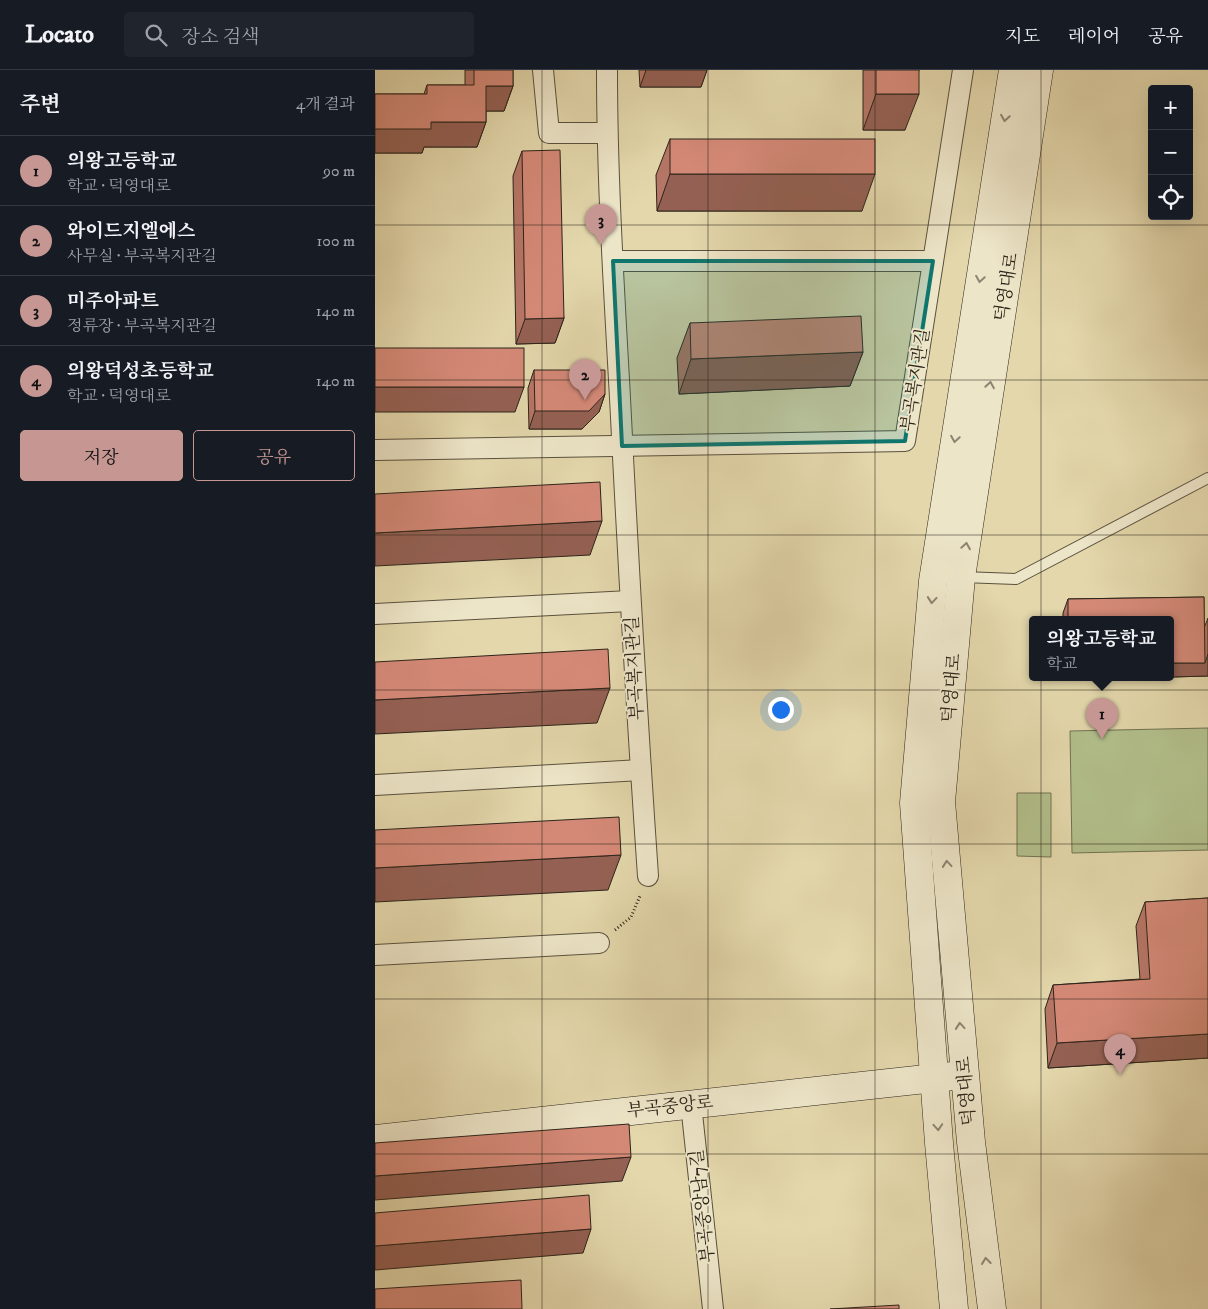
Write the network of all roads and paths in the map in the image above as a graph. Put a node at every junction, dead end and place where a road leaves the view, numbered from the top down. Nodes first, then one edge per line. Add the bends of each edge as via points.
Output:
1 (543, 70) edge
2 (607, 70) edge
3 (963, 70) edge
4 (1013, 70) edge
5 (1039, 70) edge
6 (607, 133) junction
7 (613, 261) junction
8 (933, 261) junction
9 (622, 446) junction
10 (375, 450) edge
11 (1208, 478) edge
12 (961, 577) junction
13 (630, 600) junction
14 (375, 614) edge
15 (641, 770) junction
16 (375, 784) edge
17 (648, 876) joint
18 (599, 944) joint
19 (375, 955) edge
20 (965, 1075) junction
21 (934, 1078) junction
22 (691, 1104) junction
23 (375, 1139) edge
24 (713, 1309) edge
25 (954, 1309) edge
26 (992, 1309) edge

1 - 6 street via 549,133
2 - 6 street, 부곡복지관길
3 - 8 street, 부곡복지관길
4 -> 21 street, 덕영대로 via 933,581 914,803
12 -> 5 street, 덕영대로
6 - 7 street, 부곡복지관길
7 - 8 street
7 - 9 street, 부곡복지관길
8 - 9 street, 부곡복지관길 via 905,441
9 - 10 street
9 - 13 street, 부곡복지관길
11 - 12 lane via 1016,579
20 -> 12 street, 덕영대로 via 941,802
13 - 14 street
13 - 15 street, 부곡복지관길
15 - 16 street
15 - 17 street, 부곡복지관길
17 - 18 path via 631,917
18 - 19 street
20 - 21 street, 부곡중앙로
26 -> 20 street, 덕영대로
21 - 22 street, 부곡중앙로
21 -> 25 street, 덕영대로
22 - 23 street, 부곡중앙로
22 - 24 street, 부곡중앙남7길

